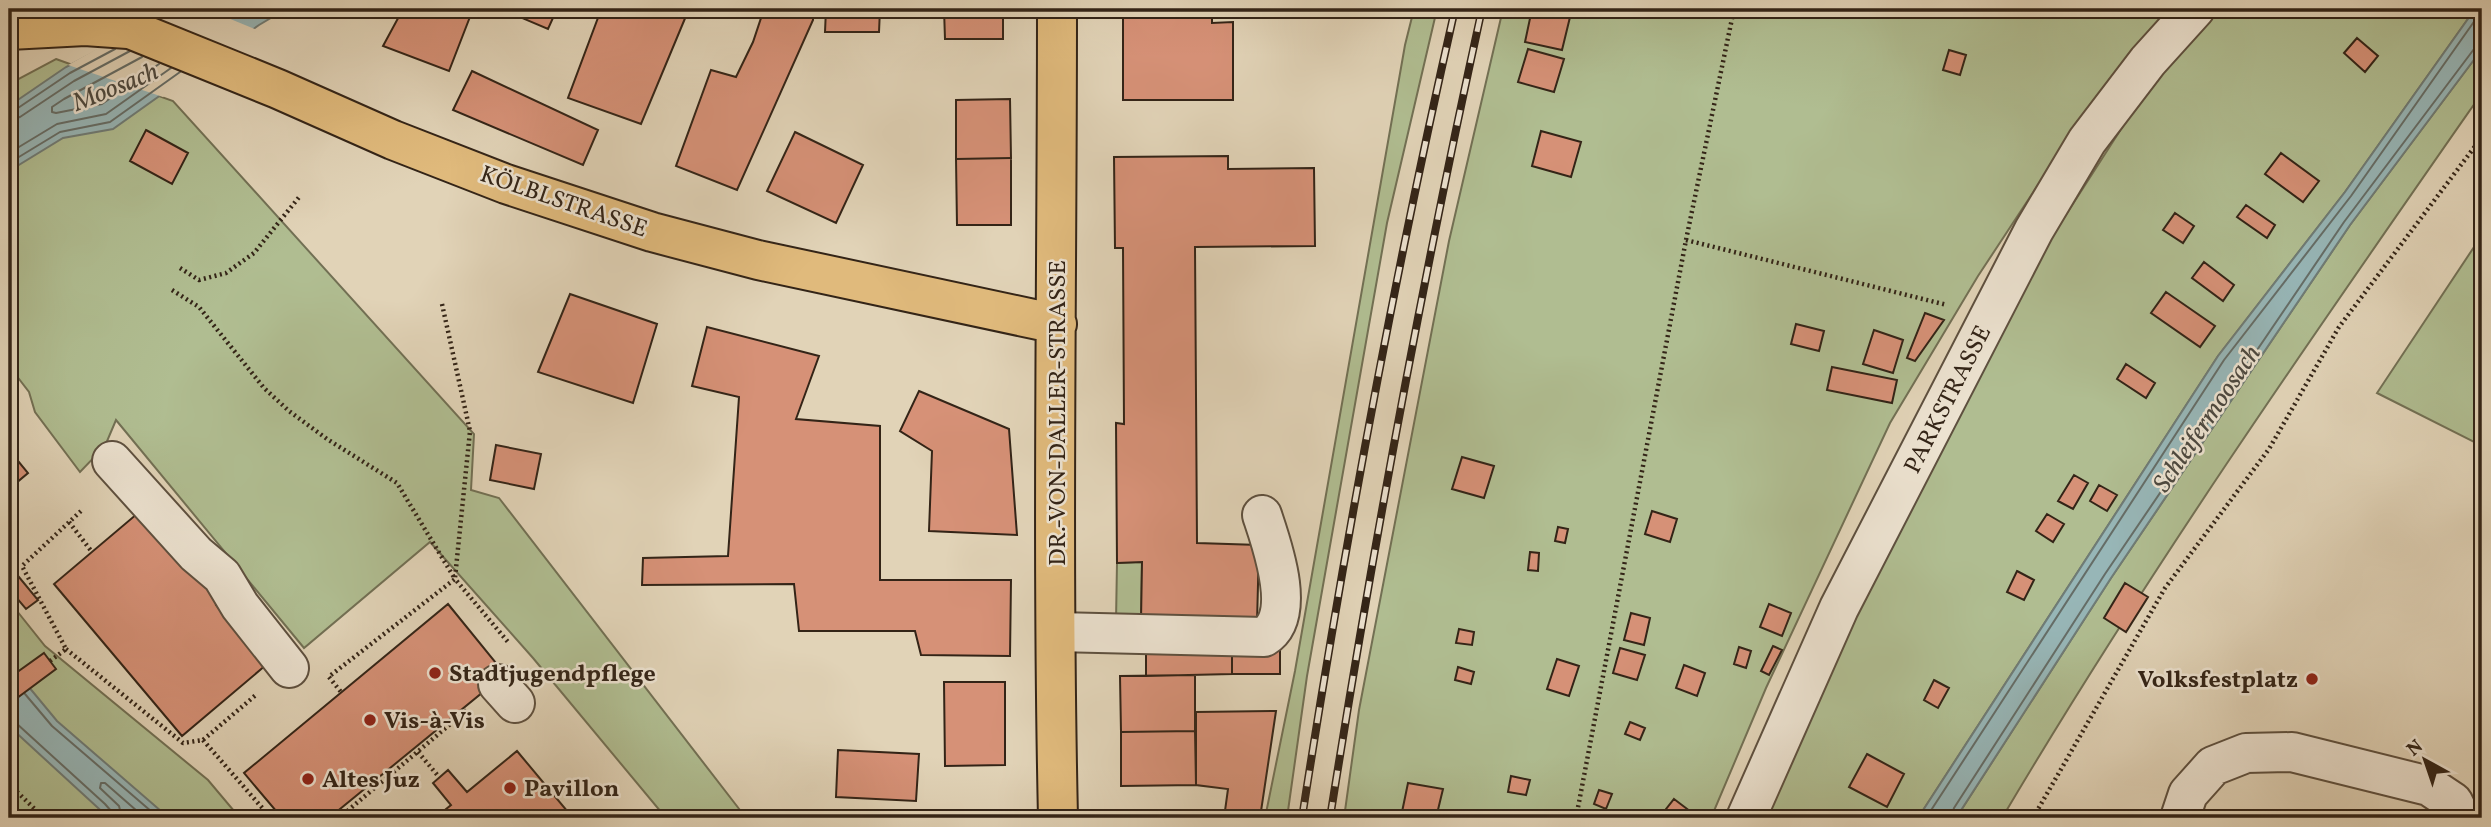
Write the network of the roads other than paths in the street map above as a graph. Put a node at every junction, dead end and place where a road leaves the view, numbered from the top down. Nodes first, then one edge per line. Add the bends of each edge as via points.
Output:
1 (95, 9) edge
2 (1057, 9) edge
3 (2195, 9) edge
4 (130, 29) junction
5 (9, 30) edge
6 (1057, 324) junction
7 (112, 461) dead end
8 (1262, 515) dead end
9 (1057, 632) junction
10 (289, 668) road end
11 (1058, 818) edge
12 (1746, 818) edge
13 (2180, 818) edge
14 (2461, 818) edge

1 - 4 main road, KÖLBLSTRASSE
2 - 6 main road, DR.-VON-DALLER-STRASSE
3 - 12 street, PARKSTRASSE via 2087,141 2034,230 1839,608
4 - 5 main road
4 - 6 main road, KÖLBLSTRASSE via 506,184 652,232 758,260
6 - 9 main road, DR.-VON-DALLER-STRASSE
7 - 10 street via 196,554 222,576
8 - 9 street via 1280,571 1279,618 1264,637
9 - 11 main road, DR.-VON-DALLER-STRASSE
13 - 14 street via 2188,794 2213,766 2246,753 2292,752 2429,786 2453,802

